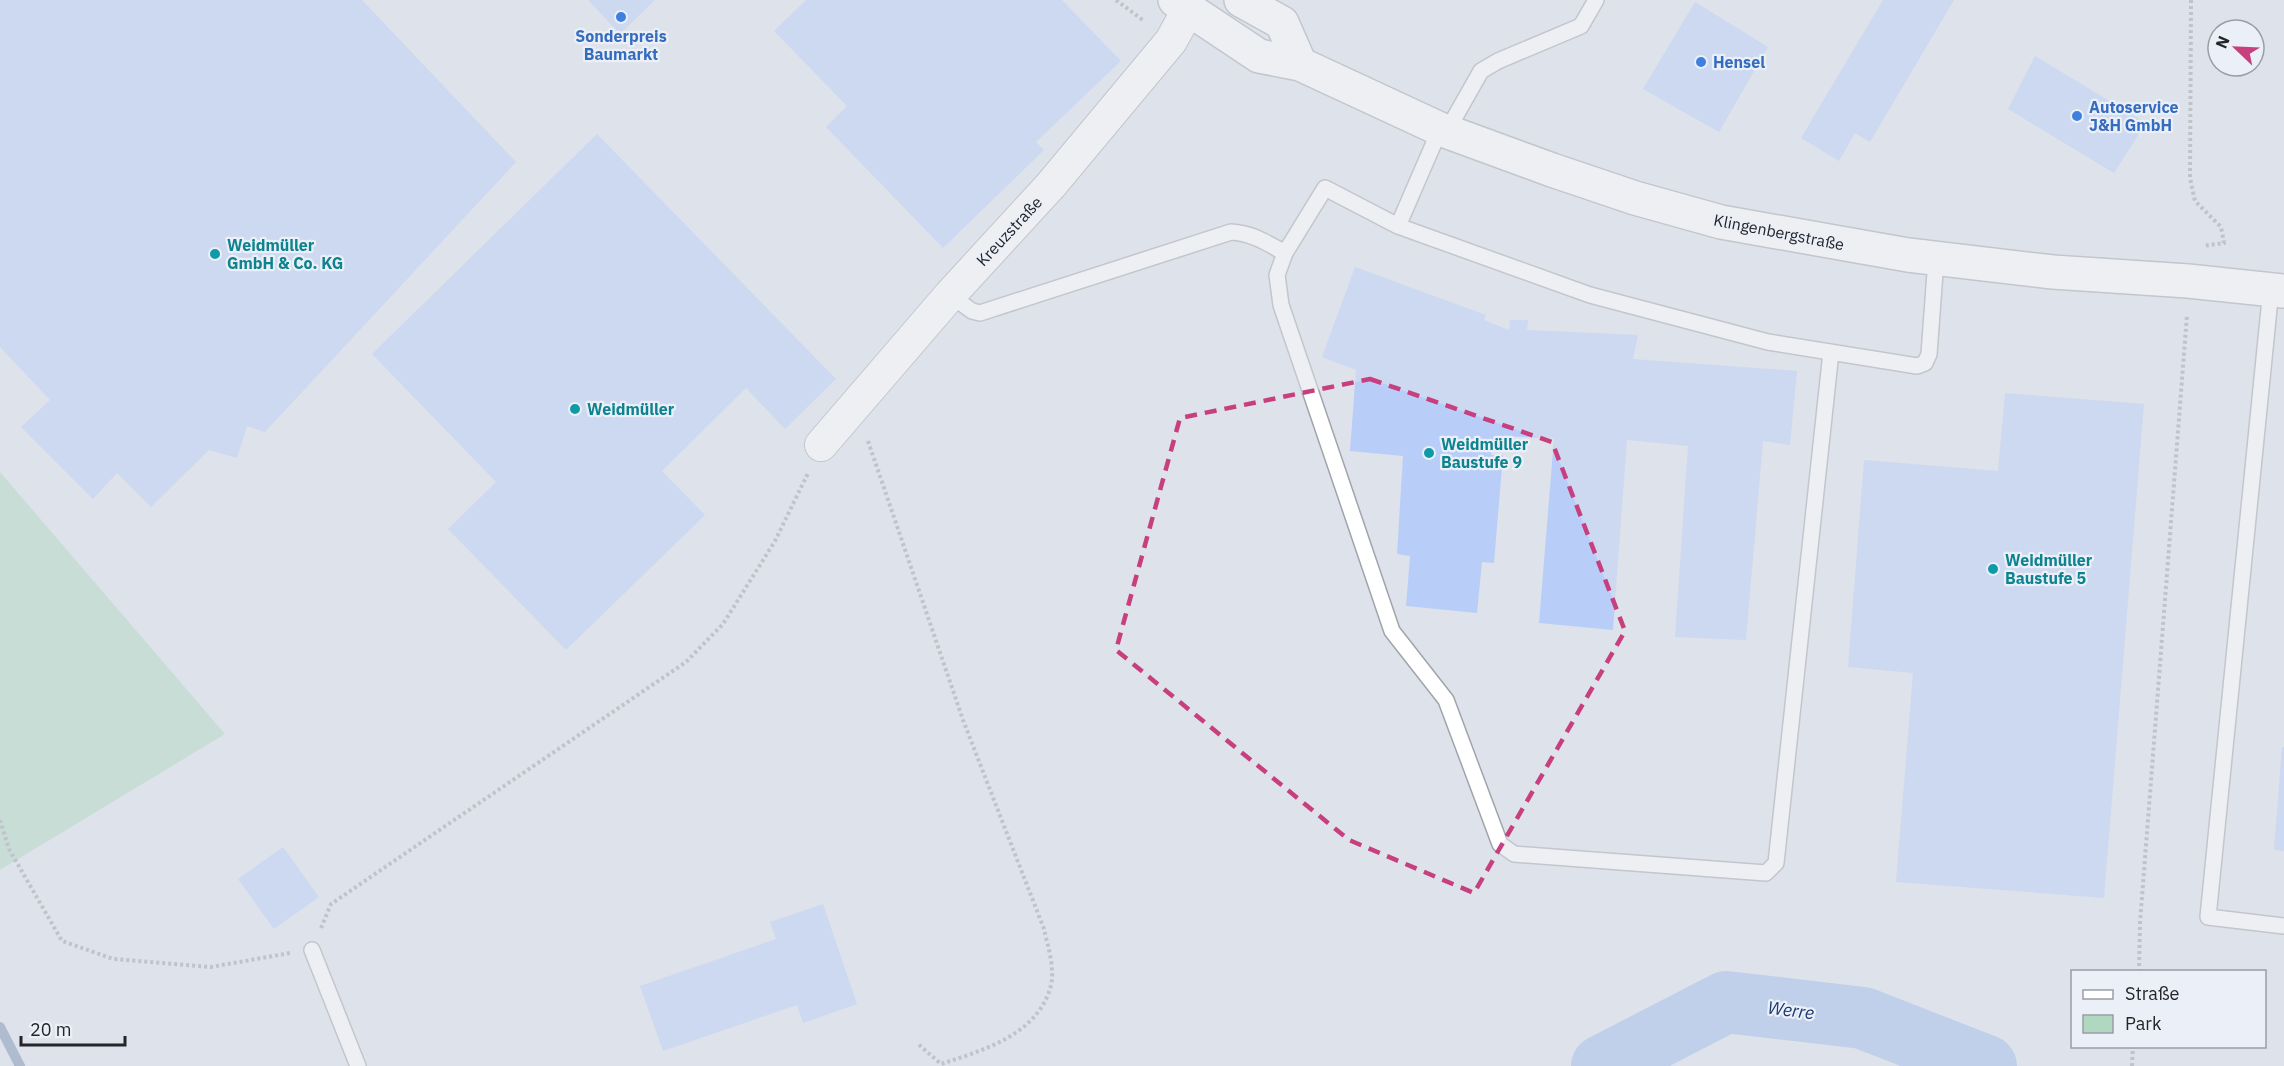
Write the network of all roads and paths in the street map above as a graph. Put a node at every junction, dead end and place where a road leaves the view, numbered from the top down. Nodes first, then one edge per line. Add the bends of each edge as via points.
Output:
1 (1241, 0) edge
2 (1596, 0) edge
3 (2191, 0) edge
4 (1182, 5) edge
5 (1300, 64) junction
6 (1443, 130) junction
7 (1398, 226) junction
8 (1285, 253) junction
9 (1936, 259) junction
10 (2188, 281) junction
11 (2278, 290) edge
12 (950, 295) junction
13 (1831, 352) junction
14 (869, 433) dead end
15 (821, 445) joint
16 (0, 820) edge
17 (2284, 926) edge
18 (312, 950) junction
19 (2139, 970) edge
20 (918, 1044) dead end
21 (2133, 1048) edge
22 (358, 1066) edge
23 (2132, 1066) edge

1 - 5 main road via 1282,23
2 - 6 lane via 1581,26 1481,71
3 - 10 path via 2190,178 2195,201 2221,227 2224,243 2195,248
4 - 5 main road, Klingenbergstraße via 1259,56
4 - 12 street, Kreuzstraße via 1170,41 1051,185
5 - 6 main road, Klingenbergstraße
6 - 7 lane
6 - 9 main road, Klingenbergstraße via 1635,198 1721,222
7 - 8 lane via 1325,188
7 - 13 lane via 1590,295 1768,342
8 - 12 lane via 1244,232 1231,232 980,313
8 - 13 lane via 1277,275 1281,305 1392,631 1446,700 1500,844 1514,854 1766,873 1776,863
9 - 10 main road, Klingenbergstraße
9 - 13 lane via 1929,354 1925,363 1917,366
10 - 11 main road, Klingenbergstraße
10 - 19 path
11 - 17 lane via 2208,917
12 - 15 street, Kreuzstraße
14 - 20 path via 867,443 963,720 1044,929 1051,962 1051,987 1039,1010 1018,1032 993,1046 941,1064
15 - 18 path via 775,542 723,624 686,662 331,904
16 - 18 path via 9,849 62,941 113,959 211,967
18 - 22 lane
21 - 23 path

